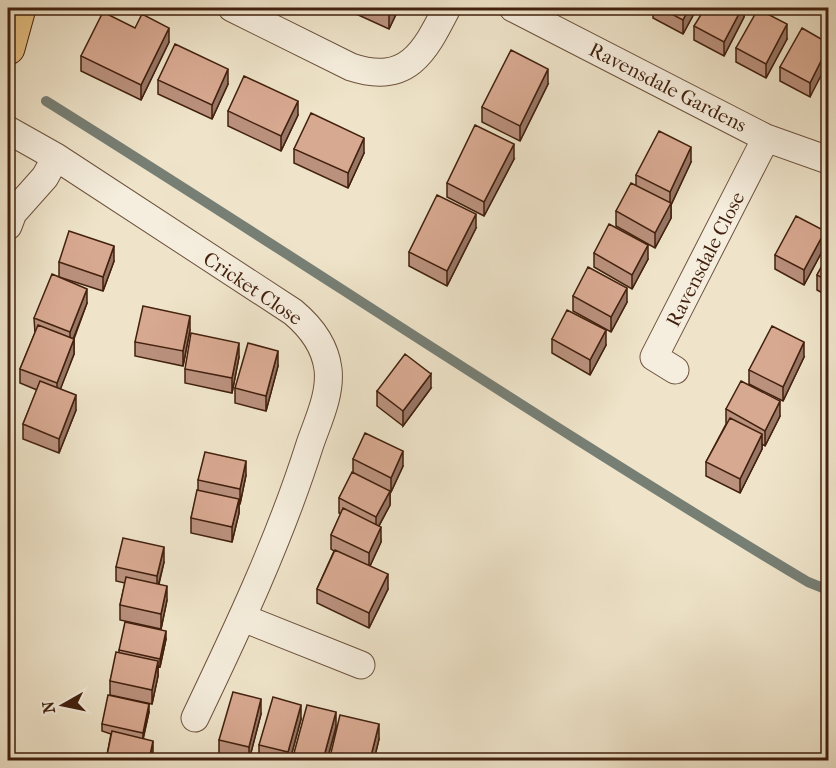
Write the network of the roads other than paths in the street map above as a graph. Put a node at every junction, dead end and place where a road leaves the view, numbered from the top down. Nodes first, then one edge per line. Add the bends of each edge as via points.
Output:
1 (19, 8) edge
2 (232, 8) edge
3 (447, 8) edge
4 (513, 8) edge
5 (8, 48) edge
6 (8, 130) edge
7 (766, 138) junction
8 (57, 157) junction
9 (828, 157) edge
10 (8, 226) edge
11 (675, 370) dead end
12 (243, 618) junction
13 (361, 665) dead end
14 (195, 718) dead end

1 - 5 highway
2 - 3 street via 351,67 380,72 407,65 418,56
4 - 7 street, Ravensdale Gardens
6 - 8 street, Cricket Close
7 - 9 street, Ravensdale Gardens
7 - 11 street, Ravensdale Close via 654,357
8 - 10 street
8 - 12 street, Cricket Close via 293,312 316,335 323,350 328,369 322,409 296,491
12 - 13 street
12 - 14 street, Cricket Close

